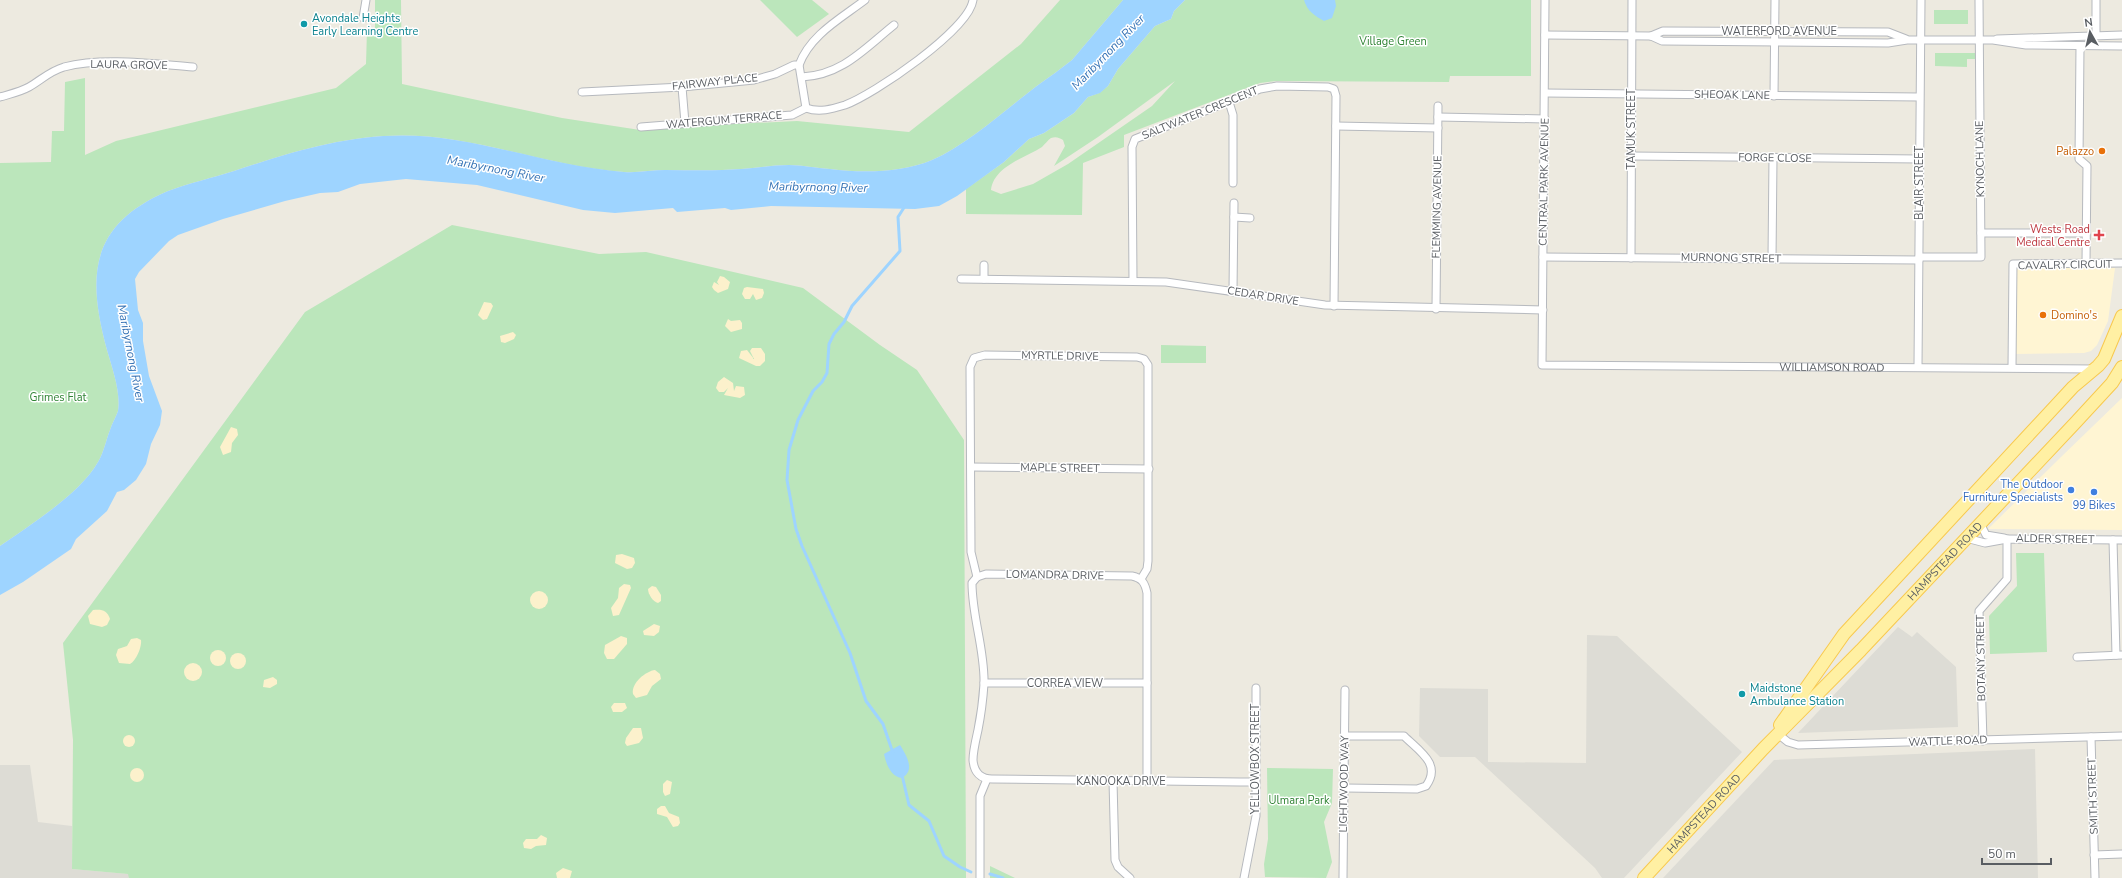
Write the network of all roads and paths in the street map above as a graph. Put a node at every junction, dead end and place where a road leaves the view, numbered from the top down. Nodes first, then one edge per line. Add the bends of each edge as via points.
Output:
1 (366, 0) edge
2 (865, 0) edge
3 (973, 0) edge
4 (1545, 0) edge
5 (1632, 0) edge
6 (1775, 0) edge
7 (1921, 0) edge
8 (1979, 0) edge
9 (2096, 0) edge
10 (362, 18) dead end
11 (894, 25) dead end
12 (1775, 31) junction
13 (1545, 35) junction
14 (2096, 35) junction
15 (2122, 35) edge
16 (1632, 36) junction
17 (1651, 36) junction
18 (1907, 40) junction
19 (1978, 40) junction
20 (1993, 40) junction
21 (1920, 41) junction
22 (1775, 43) junction
23 (2080, 46) junction
24 (2122, 46) edge
25 (799, 65) junction
26 (193, 67) dead end
27 (802, 77) junction
28 (682, 87) junction
29 (582, 92) dead end
30 (1545, 93) junction
31 (1632, 94) junction
32 (1774, 96) junction
33 (0, 97) edge
34 (1919, 97) junction
35 (1229, 102) junction
36 (1438, 106) dead end
37 (806, 108) junction
38 (1438, 117) junction
39 (1545, 119) junction
40 (685, 123) junction
41 (1336, 126) junction
42 (641, 127) dead end
43 (1438, 128) junction
44 (1631, 156) junction
45 (1773, 158) junction
46 (1918, 159) junction
47 (1233, 183) dead end
48 (1234, 203) dead end
49 (1234, 217) junction
50 (1250, 218) dead end
51 (1981, 233) junction
52 (2086, 233) junction
53 (1543, 257) junction
54 (1631, 258) junction
55 (1919, 258) junction
56 (1772, 259) junction
57 (2086, 263) junction
58 (2122, 264) edge
59 (984, 265) dead end
60 (961, 279) dead end
61 (984, 279) junction
62 (1133, 280) junction
63 (1233, 292) junction
64 (1334, 306) junction
65 (1436, 309) junction
66 (1542, 310) junction
67 (2122, 316) edge
68 (1542, 365) joint
69 (1918, 366) junction
70 (2012, 367) junction
71 (2122, 368) edge
72 (2096, 369) junction
73 (971, 467) junction
74 (1149, 469) junction
75 (1980, 523) junction
76 (1966, 538) junction
77 (2007, 539) junction
78 (2113, 540) junction
79 (2122, 540) edge
80 (977, 577) junction
81 (1141, 579) junction
82 (2119, 655) edge
83 (2077, 657) dead end
84 (984, 683) junction
85 (1147, 683) junction
86 (1256, 688) dead end
87 (1345, 690) dead end
88 (1778, 734) junction
89 (1345, 736) junction
90 (2122, 736) edge
91 (2091, 737) junction
92 (1983, 740) junction
93 (1763, 749) junction
94 (987, 779) junction
95 (1113, 781) junction
96 (1147, 781) junction
97 (1255, 782) junction
98 (1344, 788) junction
99 (2122, 854) edge
100 (2094, 855) junction
101 (980, 878) edge
102 (1130, 878) edge
103 (1244, 878) edge
104 (1343, 878) edge
105 (1644, 878) edge
106 (2095, 878) edge

1 - 10 street
2 - 25 street via 812,40
3 - 37 street, WATERGUM TERRACE via 969,12 952,31 899,74 845,105 814,111
4 - 13 street, CENTRAL PARK AVENUE
5 - 16 street, TAMUK STREET
6 - 12 street
7 - 21 street, BLAIR STREET
8 - 19 street, KYNOCH LANE
9 - 14 street
11 - 27 street via 842,66 825,74
12 - 17 street, WATERFORD AVENUE via 1662,31
12 - 18 street, WATERFORD AVENUE via 1888,32
12 - 22 street
13 - 16 street, WATERFORD AVENUE
13 - 30 street, CENTRAL PARK AVENUE
14 - 15 street, WATERFORD AVENUE
14 - 20 street, WATERFORD AVENUE
16 - 17 street, WATERFORD AVENUE
16 - 31 street, TAMUK STREET
17 - 22 street, WATERFORD AVENUE via 1662,41
18 - 21 street, WATERFORD AVENUE
18 - 22 street, WATERFORD AVENUE via 1888,43
19 - 20 street, WATERFORD AVENUE
19 - 21 street, WATERFORD AVENUE
19 - 51 street, KYNOCH LANE
20 - 23 street, WATERFORD AVENUE via 2026,45
21 - 34 street, BLAIR STREET
22 - 32 street
23 - 24 street, WATERFORD AVENUE
23 - 52 street via 2079,159 2087,166
25 - 27 street
25 - 28 street, FAIRWAY PLACE via 754,80
26 - 33 street, LAURA GROVE via 98,63 64,67 47,74 29,87
27 - 37 street
28 - 29 street, FAIRWAY PLACE
28 - 40 street
30 - 31 street, SHEOAK LANE
30 - 39 street, CENTRAL PARK AVENUE
31 - 32 street, SHEOAK LANE
31 - 44 street, TAMUK STREET
32 - 34 street, SHEOAK LANE
34 - 46 street, BLAIR STREET
35 - 41 street, SALTWATER CRESCENT via 1260,89 1277,86 1328,87 1334,89
35 - 47 street via 1233,115
35 - 62 street, SALTWATER CRESCENT via 1135,139 1132,147
36 - 38 street, FLEMMING AVENUE
37 - 40 street, WATERGUM TERRACE via 792,115
38 - 39 street
38 - 43 street, FLEMMING AVENUE
39 - 53 street, CENTRAL PARK AVENUE
40 - 42 street, WATERGUM TERRACE
41 - 43 street
41 - 64 street, SALTWATER CRESCENT
43 - 65 street, FLEMMING AVENUE
44 - 45 street, FORGE CLOSE
44 - 54 street, TAMUK STREET
45 - 46 street, FORGE CLOSE
45 - 56 street
46 - 55 street, BLAIR STREET
48 - 49 street
49 - 50 street
49 - 63 street
51 - 52 street
51 - 55 street, KYNOCH LANE via 1981,257
52 - 57 street
53 - 54 street, MURNONG STREET
53 - 66 street, CENTRAL PARK AVENUE
54 - 56 street, MURNONG STREET
55 - 56 street, MURNONG STREET
55 - 69 street, BLAIR STREET
57 - 58 street, CAVALRY CIRCUIT
57 - 70 street, CAVALRY CIRCUIT via 2014,264
59 - 61 street
60 - 61 street, CEDAR DRIVE
61 - 62 street, CEDAR DRIVE
62 - 63 street, CEDAR DRIVE
63 - 64 street, CEDAR DRIVE
64 - 65 street, CEDAR DRIVE
65 - 66 street, CEDAR DRIVE
66 - 68 street, CENTRAL PARK AVENUE
67 - 72 main road, HAMPSTEAD ROAD via 2109,350
68 - 69 street, WILLIAMSON ROAD
69 - 70 street, WILLIAMSON ROAD
70 - 72 street, WILLIAMSON ROAD
71 - 72 main road, WILLIAMSON ROAD
71 - 75 main road, HAMPSTEAD ROAD
72 - 93 main road, HAMPSTEAD ROAD via 2073,388 1841,638
73 - 74 street, MAPLE STREET
73 - 74 street, MYRTLE DRIVE via 970,367 974,358 985,355 1144,359 1149,372
73 - 80 street, MYRTLE DRIVE via 972,552
74 - 81 street, MYRTLE DRIVE via 1148,561
75 - 76 main road, HAMPSTEAD ROAD
75 - 77 street via 1986,535
76 - 77 street, ALDER STREET via 1985,543
76 - 88 main road, HAMPSTEAD ROAD
77 - 78 street, ALDER STREET
77 - 92 street, BOTANY STREET via 2007,579 1979,611
78 - 79 street, ALDER STREET
78 - 82 street
80 - 81 street, LOMANDRA DRIVE via 986,574 1132,576
80 - 84 street via 972,583 972,592
81 - 85 street via 1148,593
82 - 83 street
84 - 85 street, CORREA VIEW
84 - 94 street via 973,760 977,774
85 - 96 street
86 - 97 street, YELLOWBOX STREET
87 - 89 street, LIGHTWOOD WAY
88 - 92 street, WATTLE ROAD via 1788,742 1798,745
88 - 93 main road, HAMPSTEAD ROAD
89 - 98 street, LIGHTWOOD WAY
89 - 98 street via 1404,736 1430,762 1433,772 1426,786 1417,789
90 - 91 street, WATTLE ROAD
91 - 92 street, WATTLE ROAD
91 - 100 street, SMITH STREET
93 - 105 main road, HAMPSTEAD ROAD
94 - 95 street, KANOOKA DRIVE
94 - 101 street via 980,796
95 - 96 street, KANOOKA DRIVE
95 - 102 street via 1115,860 1118,867
96 - 97 street, KANOOKA DRIVE
97 - 103 street, YELLOWBOX STREET via 1256,816
98 - 104 street, LIGHTWOOD WAY
99 - 100 street
100 - 106 street, SMITH STREET

